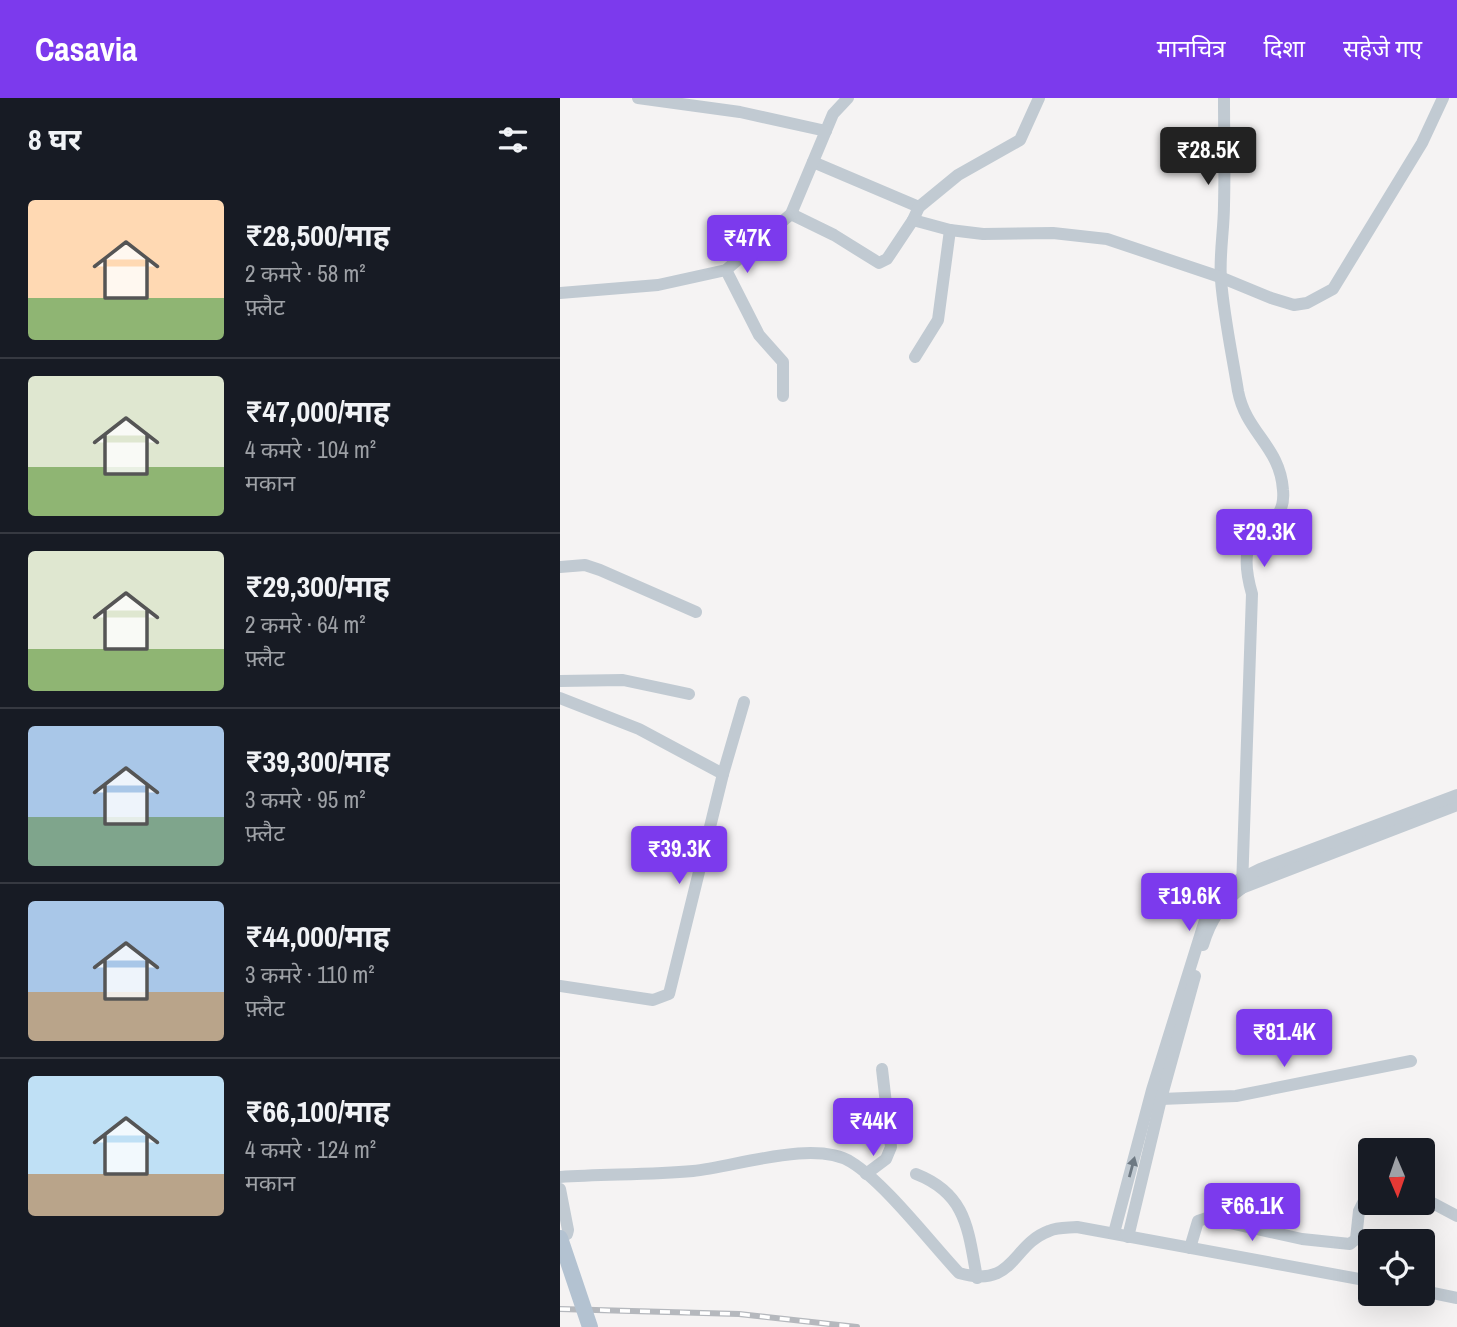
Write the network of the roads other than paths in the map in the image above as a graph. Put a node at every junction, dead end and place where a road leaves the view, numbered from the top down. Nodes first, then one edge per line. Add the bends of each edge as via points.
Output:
1 (641, 98) edge
2 (833, 98) edge
3 (849, 98) edge
4 (1039, 98) edge
5 (1224, 98) edge
6 (1444, 98) edge
7 (834, 114) junction
8 (826, 131) junction
9 (813, 163) junction
10 (919, 207) junction
11 (791, 214) junction
12 (913, 219) junction
13 (950, 230) junction
14 (726, 270) junction
15 (1220, 277) junction
16 (560, 293) edge
17 (915, 357) dead end
18 (783, 396) dead end
19 (560, 567) edge
20 (696, 612) dead end
21 (560, 681) edge
22 (689, 694) dead end
23 (560, 698) edge
24 (744, 702) dead end
25 (723, 774) junction
26 (1457, 794) edge
27 (1457, 805) edge
28 (1243, 883) junction
29 (560, 986) edge
30 (1411, 1061) dead end
31 (883, 1069) dead end
32 (1161, 1100) junction
33 (866, 1174) junction
34 (916, 1174) dead end
35 (560, 1177) edge
36 (560, 1189) edge
37 (1435, 1204) edge
38 (1359, 1215) edge
39 (1457, 1216) edge
40 (1114, 1233) junction
41 (1128, 1237) junction
42 (560, 1238) edge
43 (1190, 1248) junction
44 (977, 1278) junction
45 (1358, 1280) edge
46 (1435, 1293) edge
47 (1457, 1298) edge
48 (590, 1327) edge

1 - 8 street via 740,112
2 - 7 street
3 - 7 street
4 - 10 street via 1020,140 958,175
5 - 15 street
6 - 15 street via 1422,143 1333,289 1294,305
7 - 8 street
8 - 9 street
9 - 10 street
9 - 11 street
10 - 12 street
11 - 12 street via 879,263 887,259
11 - 14 street
12 - 13 street
13 - 15 street via 1107,239
13 - 17 street via 938,320
14 - 16 street via 658,285
14 - 18 street via 759,335 783,362
15 - 28 street via 1247,421 1276,455 1284,495 1275,520 1260,531 1249,549 1247,567 1252,594
19 - 20 street via 592,568
21 - 22 street via 623,680
23 - 25 street via 639,729
24 - 25 street
25 - 29 street via 669,994 653,1000
26 - 28 street
27 - 28 street
28 - 32 street via 1227,899 1205,938
40 -> 28 street via 1209,904
30 - 32 street via 1236,1096
31 - 33 street via 891,1147 886,1159
32 - 41 street
33 - 35 street via 851,1161 790,1154 695,1171
33 - 44 street via 959,1273
34 - 44 street via 935,1181 961,1209
36 - 42 street via 568,1230
37 - 39 street
38 - 43 street via 1356,1239 1350,1244 1302,1239 1208,1218 1198,1221
40 - 41 street
40 - 44 street via 1077,1227 1047,1231 1000,1272
41 - 43 street
42 - 48 main road, bridge
43 - 45 street
46 - 47 street

